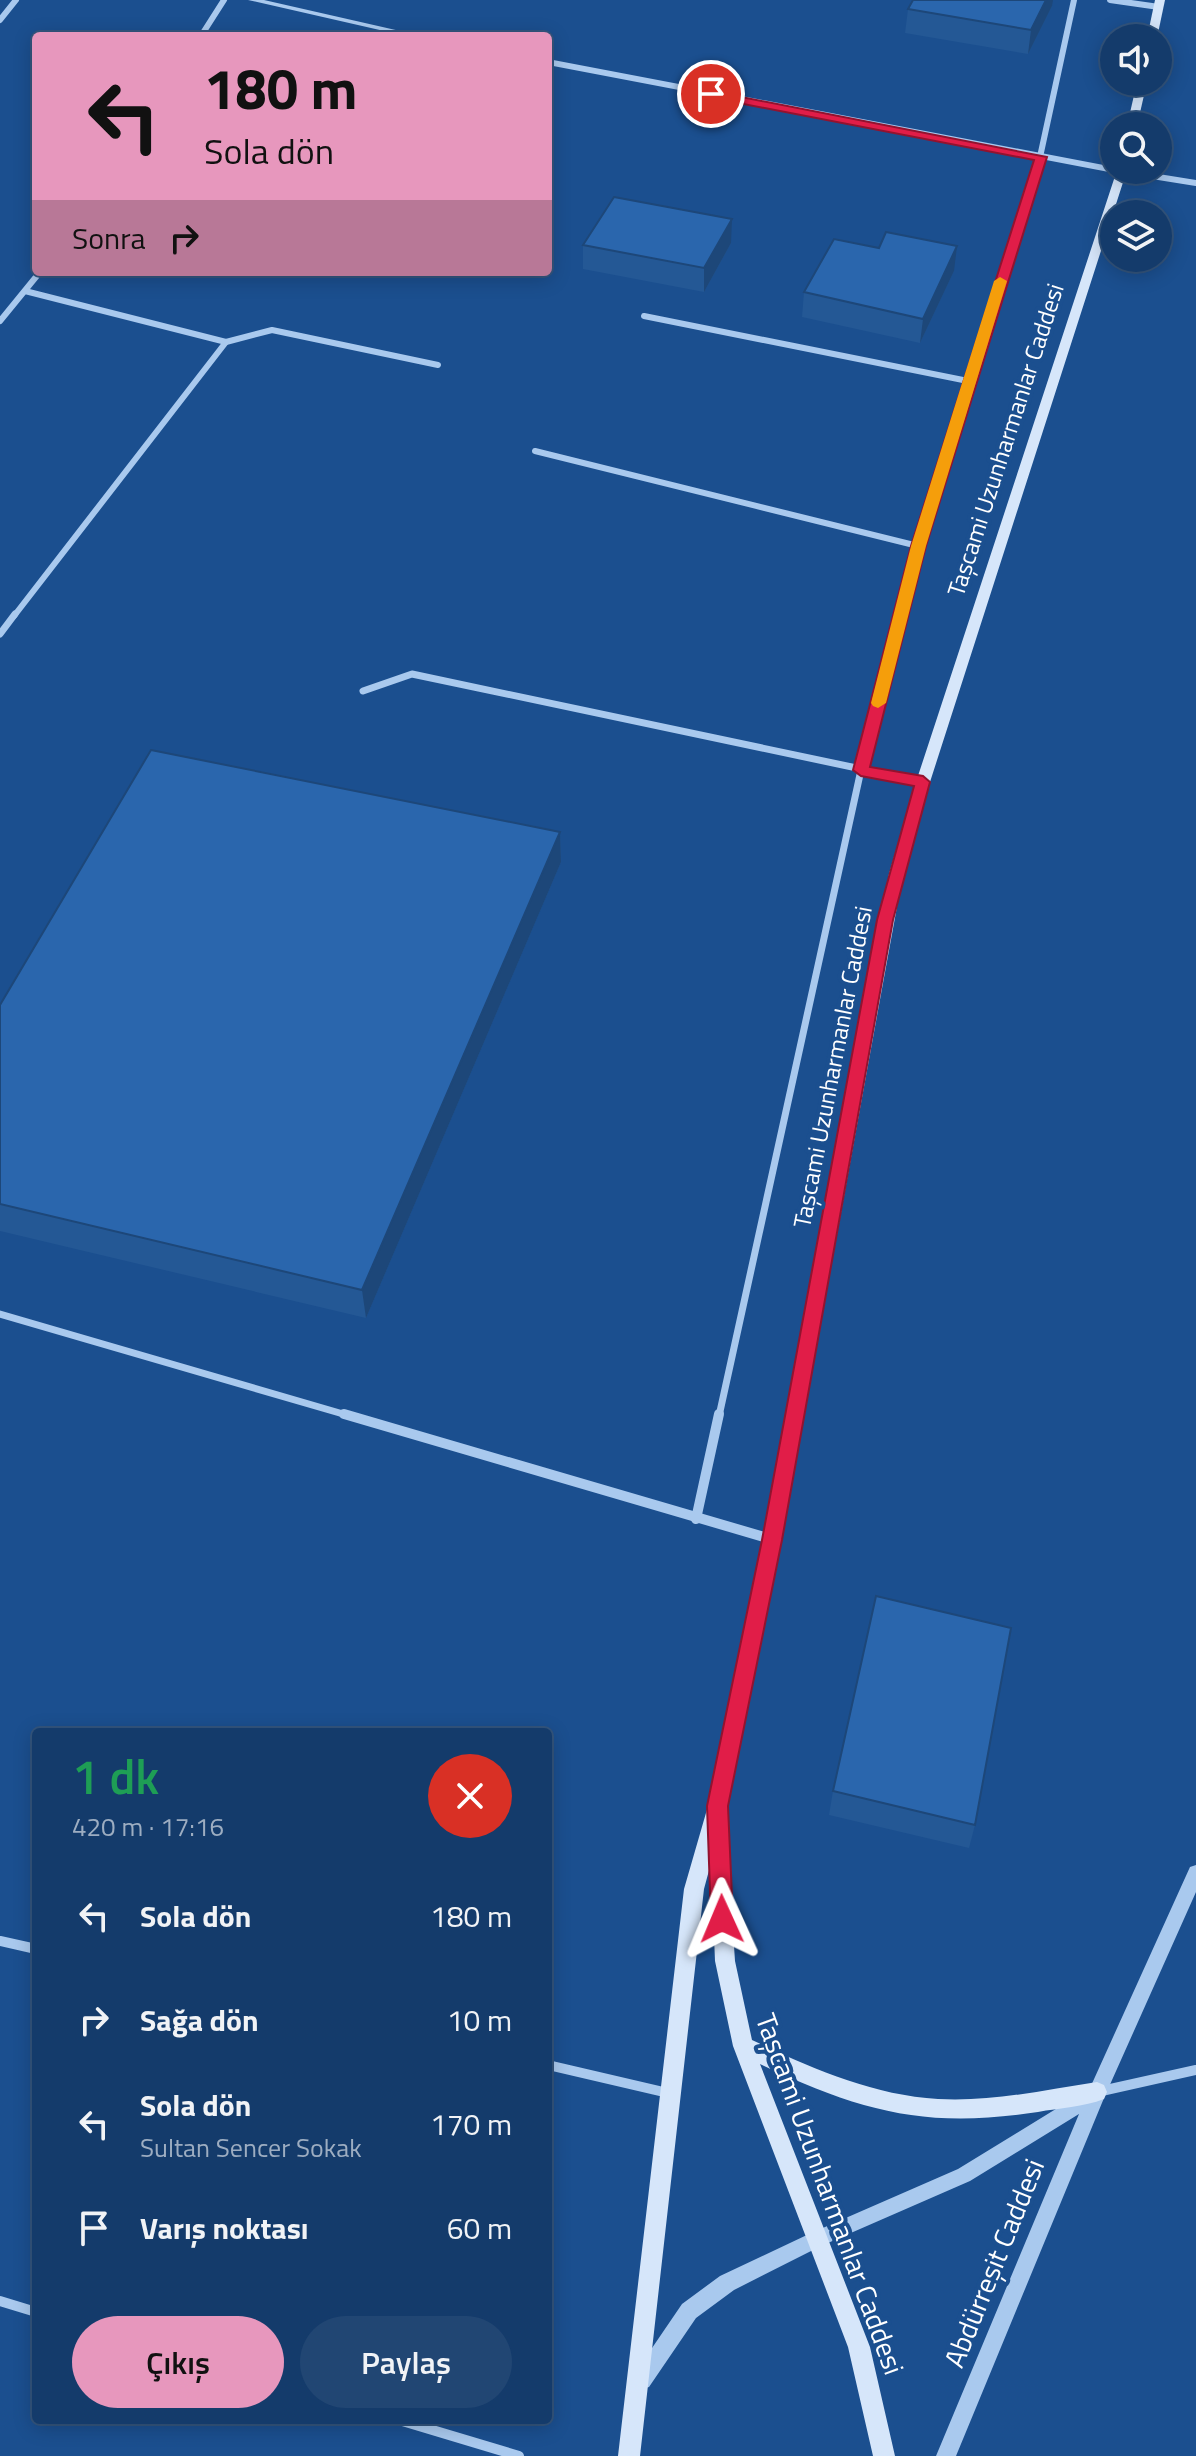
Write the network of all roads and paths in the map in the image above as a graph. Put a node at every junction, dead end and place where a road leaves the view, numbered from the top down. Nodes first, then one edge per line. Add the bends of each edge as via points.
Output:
1 (16, 0) edge
2 (224, 0) edge
3 (252, 0) edge
4 (1074, 0) edge
5 (1110, 0) edge
6 (1160, 4) edge
7 (0, 20) edge
8 (1155, 24) edge
9 (204, 32) edge
10 (400, 32) edge
11 (552, 63) edge
12 (1040, 157) junction
13 (1100, 167) edge
14 (1172, 179) edge
15 (1196, 183) edge
16 (1114, 184) edge
17 (37, 276) edge
18 (25, 291) junction
19 (644, 316) dead end
20 (0, 321) edge
21 (226, 342) junction
22 (438, 365) dead end
23 (968, 381) junction
24 (535, 451) dead end
25 (918, 546) junction
26 (0, 634) edge
27 (363, 691) dead end
28 (861, 770) junction
29 (923, 782) junction
30 (0, 1314) edge
31 (696, 1519) junction
32 (772, 1540) junction
33 (717, 1806) junction
34 (1196, 1873) edge
35 (0, 1941) edge
36 (32, 1948) edge
37 (743, 2046) junction
38 (552, 2066) edge
39 (1196, 2070) edge
40 (1097, 2092) junction
41 (669, 2093) junction
42 (815, 2240) junction
43 (0, 2301) edge
44 (32, 2311) edge
45 (637, 2387) junction
46 (412, 2424) edge
47 (519, 2456) edge
48 (629, 2456) edge
49 (884, 2456) edge
50 (946, 2456) edge

1 - 7 street
2 - 9 street
3 - 10 street
4 - 12 street
5 - 6 street
6 - 8 main road
11 - 12 street
12 - 13 street
12 - 23 street
14 - 15 street
16 - 29 main road, Taşcami Uzunharmanlar Caddesi
17 - 18 street
18 - 20 street
18 - 21 street
19 - 23 street
21 - 22 street via 272,330
21 - 26 street
23 - 25 street
24 - 25 street
25 - 28 street
27 - 28 street via 412,674
28 - 29 street
28 - 31 street
29 - 32 main road, Taşcami Uzunharmanlar Caddesi via 885,920
30 - 31 street
31 - 32 street
32 - 33 main road, Taşcami Uzunharmanlar Caddesi
33 - 37 main road, Taşcami Uzunharmanlar Caddesi via 725,1961
33 - 41 main road, Taşcami Uzunharmanlar Caddesi via 694,1889
34 - 40 street, Abdürreşit Caddesi
35 - 36 street
37 - 40 main road via 831,2086 937,2109
37 - 42 main road, Taşcami Uzunharmanlar Caddesi
38 - 41 street
39 - 40 street
40 - 42 street, Abdürreşit Caddesi via 964,2175
40 - 50 street, Abdürreşit Caddesi
41 - 45 main road, Taşcami Uzunharmanlar Caddesi
42 - 45 street, Abdürreşit Caddesi via 727,2283 689,2311
42 - 49 main road, Taşcami Uzunharmanlar Caddesi via 859,2347
43 - 44 street
45 - 48 main road, Abdürreşit Caddesi
46 - 47 street

